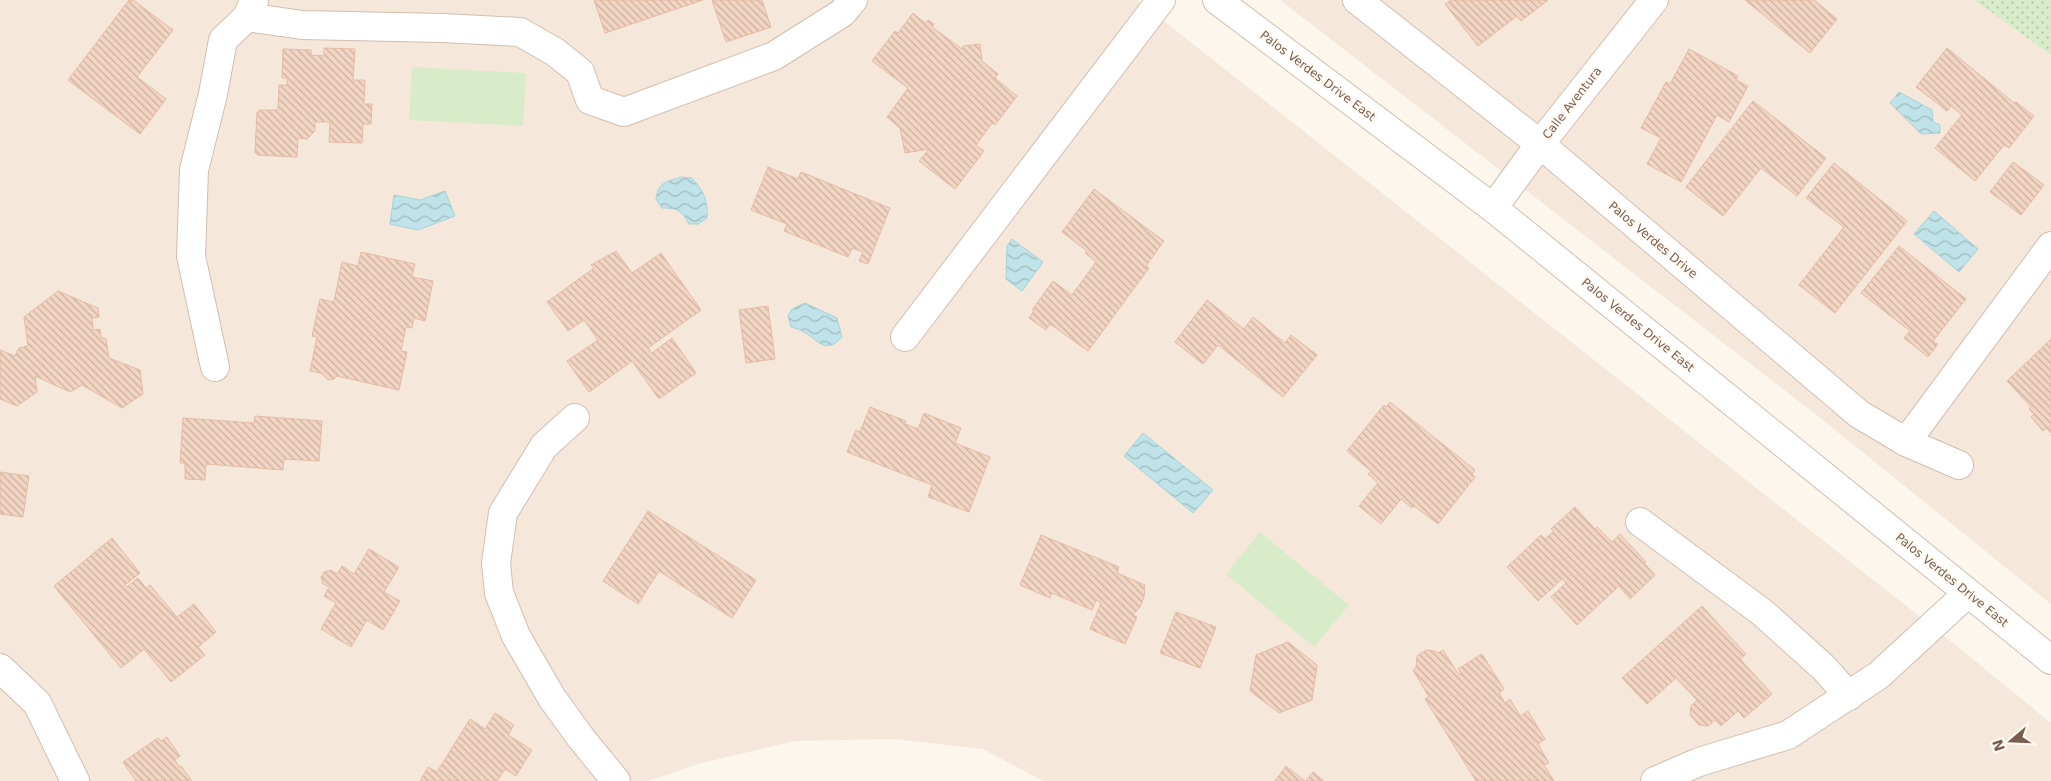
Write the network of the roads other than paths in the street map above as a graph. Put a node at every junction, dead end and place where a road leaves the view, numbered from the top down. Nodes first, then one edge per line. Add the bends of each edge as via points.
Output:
1 (853, 0) edge
2 (1161, 0) edge
3 (1217, 0) edge
4 (1357, 0) edge
5 (1654, 0) edge
6 (251, 9) edge
7 (1540, 144) junction
8 (1493, 208) junction
9 (2051, 246) edge
10 (906, 337) dead end
11 (215, 367) dead end
12 (576, 418) dead end
13 (1906, 442) junction
14 (1959, 465) dead end
15 (1640, 522) dead end
16 (1968, 593) junction
17 (2051, 660) edge
18 (0, 668) edge
19 (1849, 696) junction
20 (75, 781) edge
21 (616, 781) edge
22 (1655, 781) edge

1 - 6 street via 842,13 774,56 624,112 590,100 580,72 556,52 520,32 302,25
2 - 10 street
3 - 8 street, Palos Verdes Drive East
4 - 7 street, Palos Verdes Drive
5 - 7 street, Calle Aventura
6 - 11 street via 223,40 194,170 191,256
7 - 8 street, Calle Aventura
7 - 13 street, Palos Verdes Drive via 1859,414
8 - 16 street, Palos Verdes Drive East
9 - 13 street
12 - 21 street via 544,446 503,513 496,563 499,593 516,636 552,698
13 - 14 street, Palos Verdes Drive
15 - 19 street via 1763,613 1824,668
16 - 17 street, Palos Verdes Drive East
16 - 19 street via 1879,675
18 - 20 street via 37,703
19 - 22 street via 1788,735 1699,762

